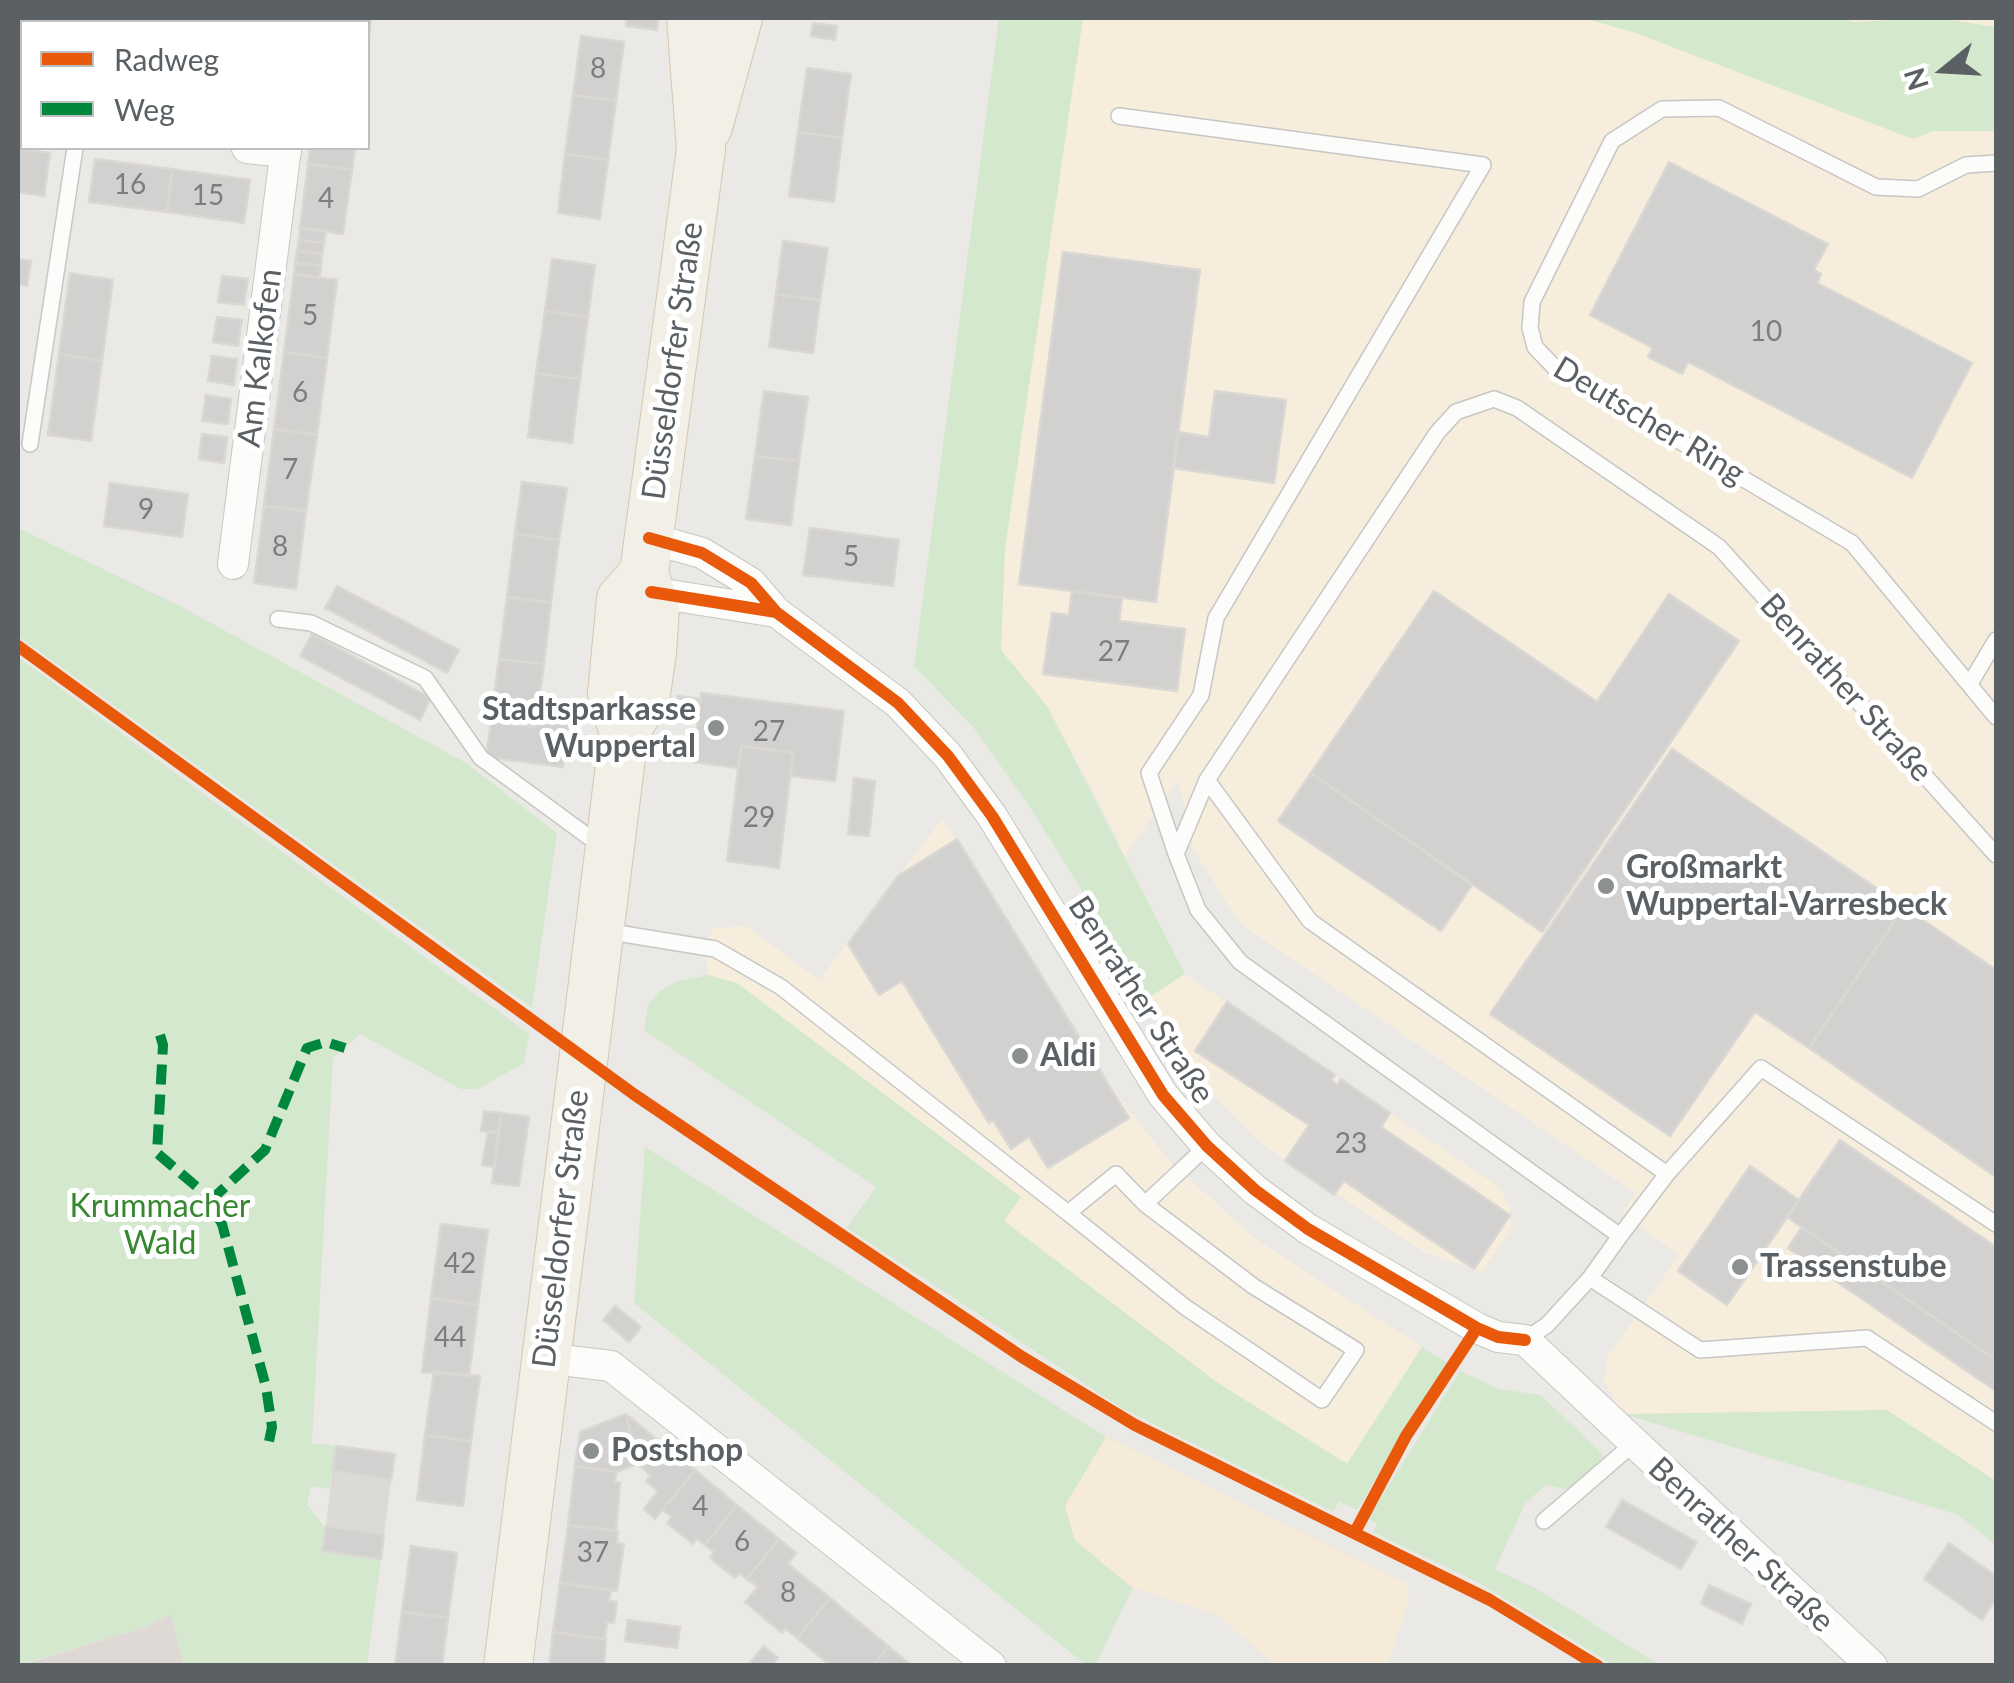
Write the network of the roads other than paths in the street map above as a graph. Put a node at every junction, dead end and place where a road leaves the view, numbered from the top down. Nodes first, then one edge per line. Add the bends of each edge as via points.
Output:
1 (691, 18) edge
2 (738, 18) edge
3 (1119, 116) dead end
4 (700, 149) junction
5 (74, 150) edge
6 (286, 150) edge
7 (1996, 163) edge
8 (30, 444) dead end
9 (233, 564) dead end
10 (648, 568) junction
11 (776, 612) junction
12 (278, 619) dead end
13 (1996, 640) edge
14 (1970, 682) junction
15 (1996, 718) edge
16 (1207, 780) junction
17 (609, 852) junction
18 (1176, 854) junction
19 (1996, 855) edge
20 (600, 930) junction
21 (1207, 1146) junction
22 (1667, 1174) junction
23 (1146, 1204) junction
24 (1068, 1213) junction
25 (1996, 1224) edge
26 (1620, 1236) junction
27 (1590, 1278) junction
28 (1525, 1340) junction
29 (544, 1358) junction
30 (1996, 1423) edge
31 (1633, 1444) junction
32 (1544, 1522) dead end
33 (508, 1666) edge
34 (992, 1666) edge
35 (1872, 1666) edge

1 - 4 main road, Düsseldorfer Straße
2 - 4 main road, Düsseldorfer Straße
3 - 18 lane via 1483,166 1216,618 1201,695 1148,773
4 - 10 main road, Düsseldorfer Straße
5 - 8 lane
6 - 9 street, Am Kalkofen
7 - 14 lane, Deutscher Ring via 1966,165 1918,188 1876,187 1720,108 1662,109 1612,141 1532,302 1530,328 1535,348 1554,366 1852,543
10 - 11 street, Benrather Straße
10 - 11 street, Benrather Straße via 702,553 750,583
10 - 17 main road, Düsseldorfer Straße via 621,599 612,694 624,733
11 - 21 street, Benrather Straße via 898,703 948,756 1164,1095
12 - 17 lane via 311,623 425,678 481,758
13 - 14 lane
14 - 15 lane, Deutscher Ring
16 - 18 lane, Benrather Straße
16 - 19 lane, Benrather Straße via 1437,433 1456,412 1494,399 1517,408 1719,547
16 - 22 lane via 1310,921
17 - 20 main road, Düsseldorfer Straße
18 - 26 lane via 1198,910 1240,962
20 - 24 lane via 715,949 781,987
20 - 29 main road, Düsseldorfer Straße
21 - 23 lane
21 - 28 street, Benrather Straße via 1308,1229 1477,1328
22 - 25 lane via 1760,1068
22 - 26 lane
23 - 24 lane via 1116,1174
23 - 24 lane via 1253,1286 1356,1350 1322,1400 1185,1307
26 - 27 lane
27 - 28 lane
27 - 30 lane via 1700,1350 1867,1338
28 - 31 street, Benrather Straße
29 - 33 main road, Düsseldorfer Straße
29 - 34 street via 610,1366
31 - 32 lane
31 - 35 street, Benrather Straße

